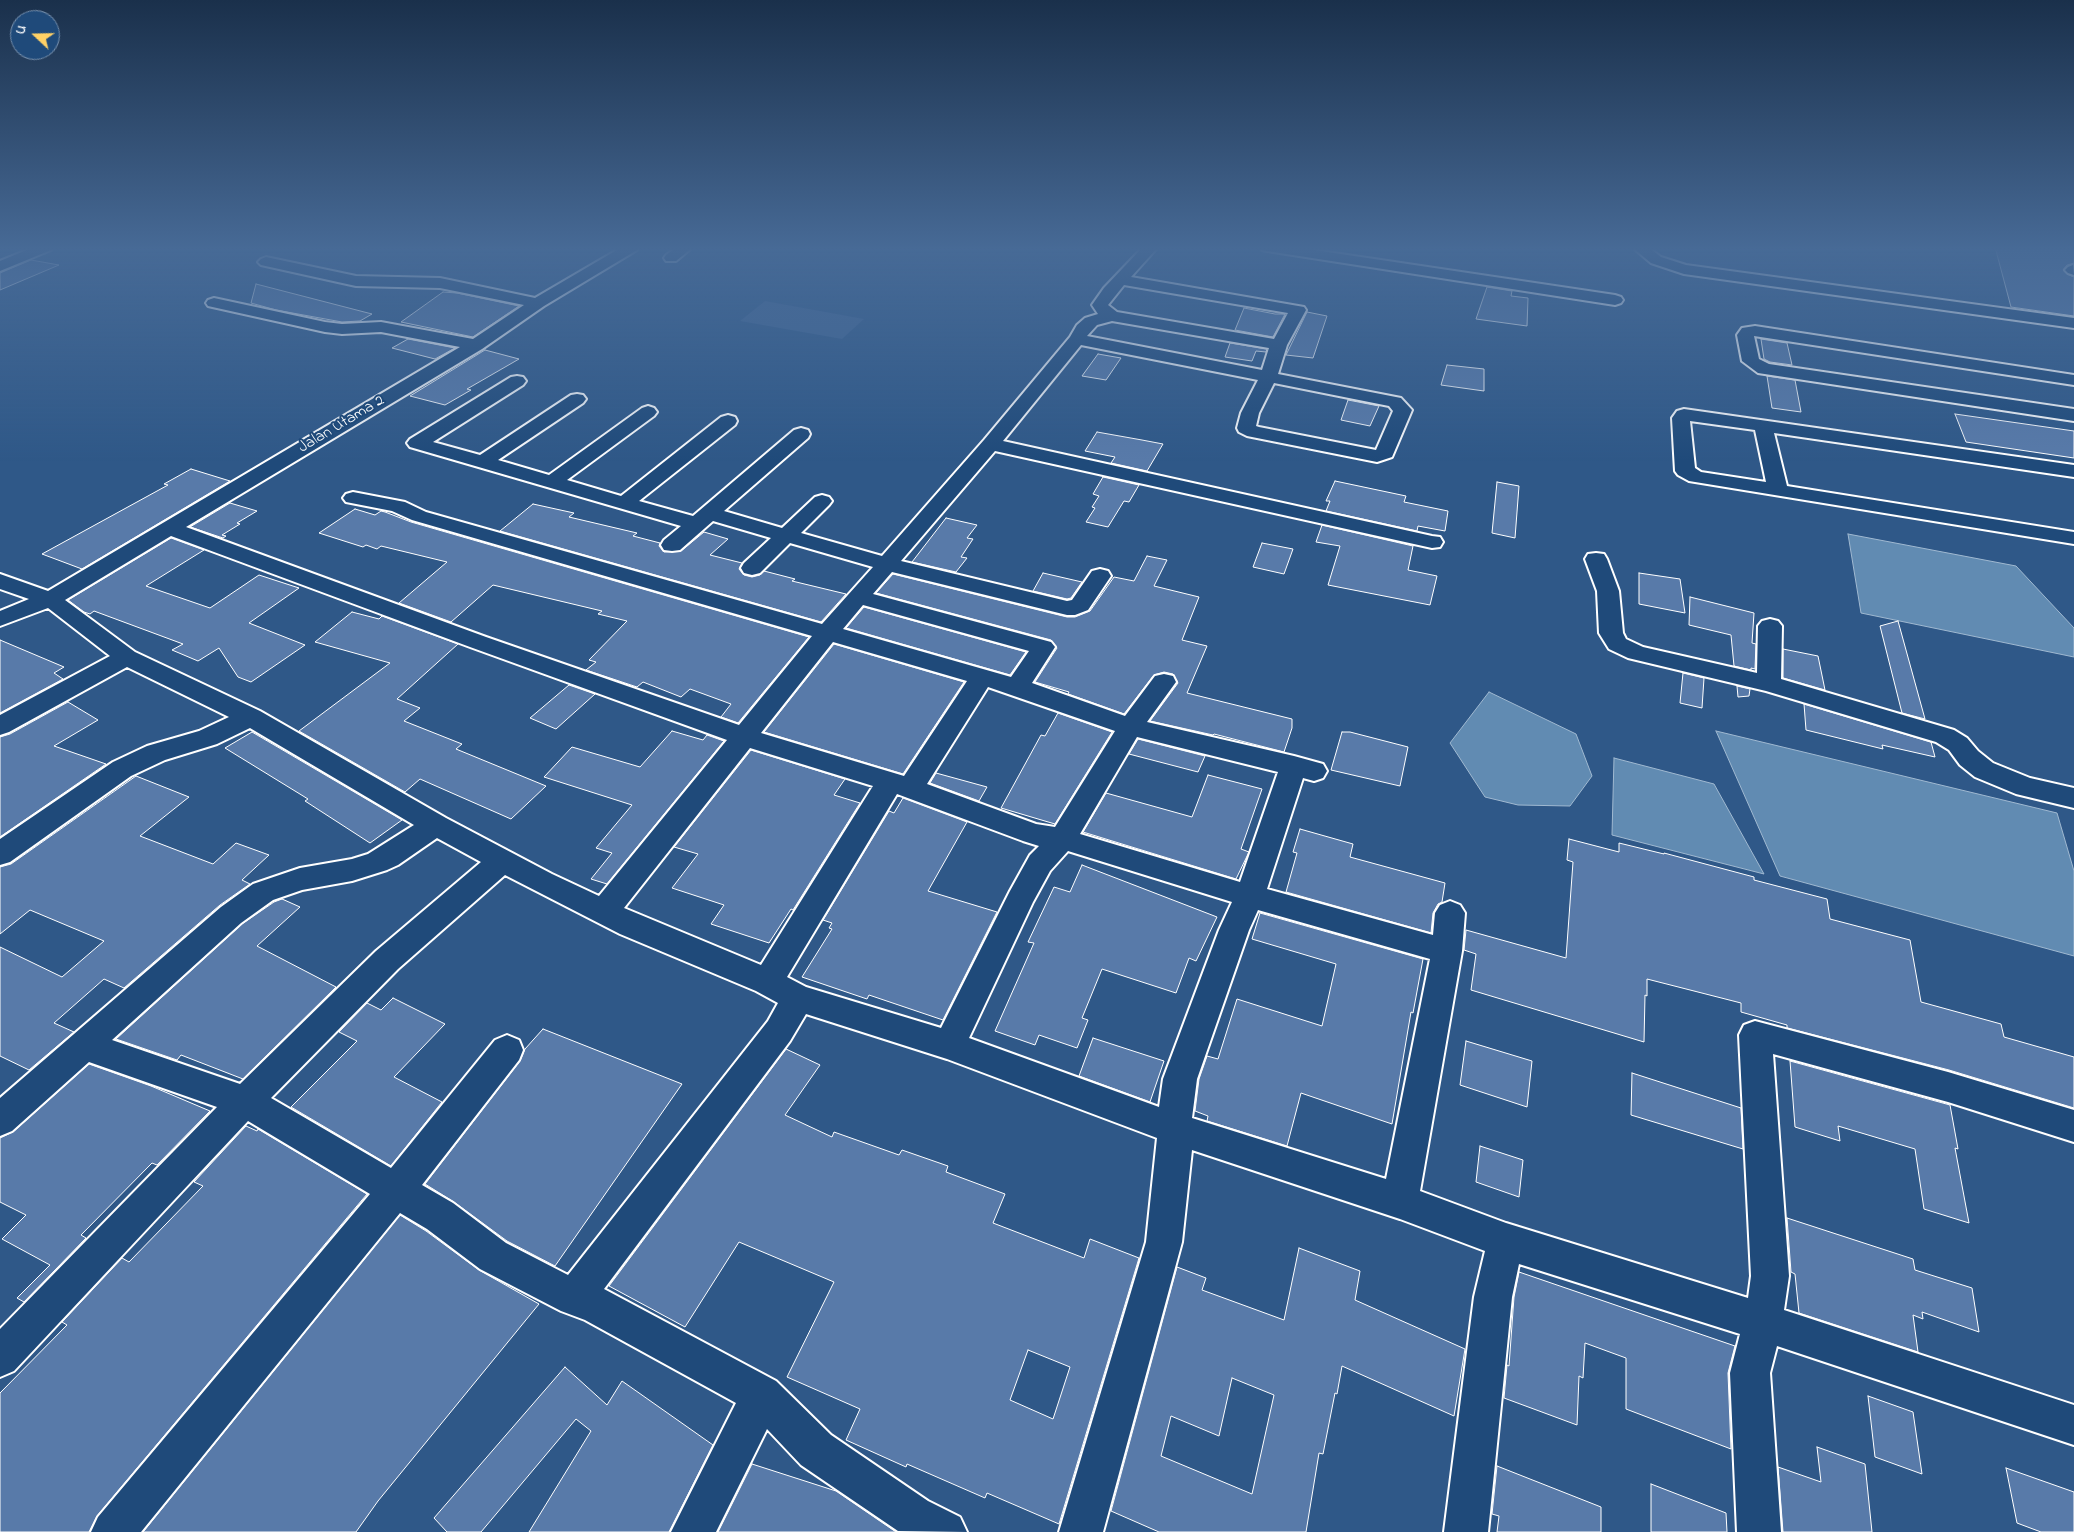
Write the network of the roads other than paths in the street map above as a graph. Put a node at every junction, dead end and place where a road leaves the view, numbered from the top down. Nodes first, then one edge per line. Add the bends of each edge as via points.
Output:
1 (286, 318) edge
2 (516, 318) edge
3 (1102, 318) edge
4 (1126, 318) edge
5 (1293, 318) edge
6 (2041, 318) edge
7 (2074, 323) edge
8 (1077, 339) junction
9 (476, 345) junction
10 (1279, 345) junction
11 (1268, 377) junction
12 (2074, 380) edge
13 (517, 381) dead end
14 (577, 399) dead end
15 (648, 412) dead end
16 (2074, 415) edge
17 (728, 421) dead end
18 (1764, 425) junction
19 (801, 434) dead end
20 (991, 444) junction
21 (483, 462) junction
22 (2074, 471) edge
23 (552, 482) junction
24 (1778, 490) junction
25 (352, 498) dead end
26 (945, 498) joint
27 (822, 501) dead end
28 (624, 503) junction
29 (702, 519) junction
30 (170, 528) junction
31 (916, 531) joint
32 (786, 535) junction
33 (2074, 538) edge
34 (1432, 542) dead end
35 (672, 545) dead end
36 (1596, 559) dead end
37 (887, 564) junction
38 (752, 568) dead end
39 (1100, 576) dead end
40 (0, 581) edge
41 (859, 597) junction
42 (50, 599) junction
43 (0, 619) edge
44 (1770, 626) dead end
45 (828, 632) junction
46 (127, 657) junction
47 (982, 677) junction
48 (1164, 682) dead end
49 (1769, 684) junction
50 (1017, 687) junction
51 (251, 716) junction
52 (0, 726) edge
53 (1130, 726) junction
54 (745, 737) junction
55 (1304, 768) joint
56 (900, 785) junction
57 (2074, 798) edge
58 (436, 825) junction
59 (1062, 839) junction
60 (0, 854) edge
61 (503, 860) junction
62 (1250, 896) junction
63 (604, 912) junction
64 (1450, 913) dead end
65 (1447, 951) junction
66 (767, 982) junction
67 (798, 998) junction
68 (83, 1045) junction
69 (949, 1045) junction
70 (507, 1050) dead end
71 (245, 1101) junction
72 (0, 1120) edge
73 (2074, 1126) edge
74 (1173, 1128) junction
75 (396, 1190) junction
76 (1400, 1201) junction
77 (1506, 1241) junction
78 (574, 1298) junction
79 (1763, 1322) junction
80 (0, 1357) edge
81 (762, 1395) junction
82 (2074, 1425) edge
83 (113, 1532) edge
84 (693, 1532) edge
85 (946, 1532) edge
86 (1081, 1532) edge
87 (1466, 1532) edge
88 (1759, 1532) edge

1 - 9 street via 342,329 381,327
2 - 9 street, Jalan Utama 2
3 - 8 street via 1091,321
4 - 10 street
5 - 10 street
6 - 7 street
8 - 11 street
8 - 20 street
9 - 30 street, Jalan Utama 2
10 - 11 street
11 - 11 street via 1395,402 1403,410 1385,453 1377,456 1248,430 1250,413
12 - 16 street via 1755,331 1746,335 1751,362 1764,369
13 - 21 street via 417,443
14 - 21 street
15 - 23 street
17 - 28 street
18 - 22 street
18 - 24 street
18 - 24 street via 1684,415 1681,418 1685,471 1696,477
19 - 29 street
20 - 26 street
20 - 34 street
21 - 23 street
23 - 28 street
24 - 33 street
25 - 45 street via 398,506 419,516
26 - 31 street
27 - 32 street
28 - 29 street
29 - 32 street
29 - 35 street
30 - 42 street, Jalan Utama 2
30 - 54 street
31 - 37 street
32 - 37 street
32 - 38 street
36 - 49 street via 1608,591 1611,633 1617,644 1636,653
37 - 39 street via 1067,608 1080,605
37 - 41 street
40 - 42 street
41 - 45 street
41 - 50 street via 1043,648
42 - 43 street, Jalan Utama 2
42 - 46 street
44 - 49 street
45 - 47 street
45 - 54 street
46 - 51 street
46 - 52 street
47 - 50 street
47 - 56 street
48 - 53 street
49 - 57 street via 1945,736 1958,744 1984,770 2025,787
50 - 53 street
51 - 58 street
51 - 60 street via 208,738 156,753 122,768
53 - 55 street
53 - 59 street
54 - 56 street
54 - 63 street
55 - 62 street
56 - 59 street via 1033,834
56 - 66 street
58 - 61 street
58 - 68 street via 377,862 300,879 263,892 231,915
59 - 62 street
59 - 69 street via 1040,863 1020,899
61 - 63 street
61 - 71 street via 387,960
62 - 65 street
62 - 74 street via 1234,930 1180,1078
63 - 66 street
64 - 65 street
65 - 76 street
66 - 67 street
67 - 69 street
67 - 78 street via 779,1031
68 - 71 street
68 - 72 street
69 - 74 street
70 - 75 street
71 - 75 street
71 - 80 street
73 - 79 street via 1948,1087 1755,1035 1770,1276
74 - 76 street
74 - 86 street via 1175,1142 1164,1242
75 - 78 street via 440,1216 493,1256
75 - 83 street
76 - 77 street
77 - 79 street
77 - 87 street via 1493,1297
78 - 81 street via 592,1303
79 - 82 street
79 - 88 street via 1750,1373
81 - 84 street
81 - 85 street via 816,1450 914,1516

